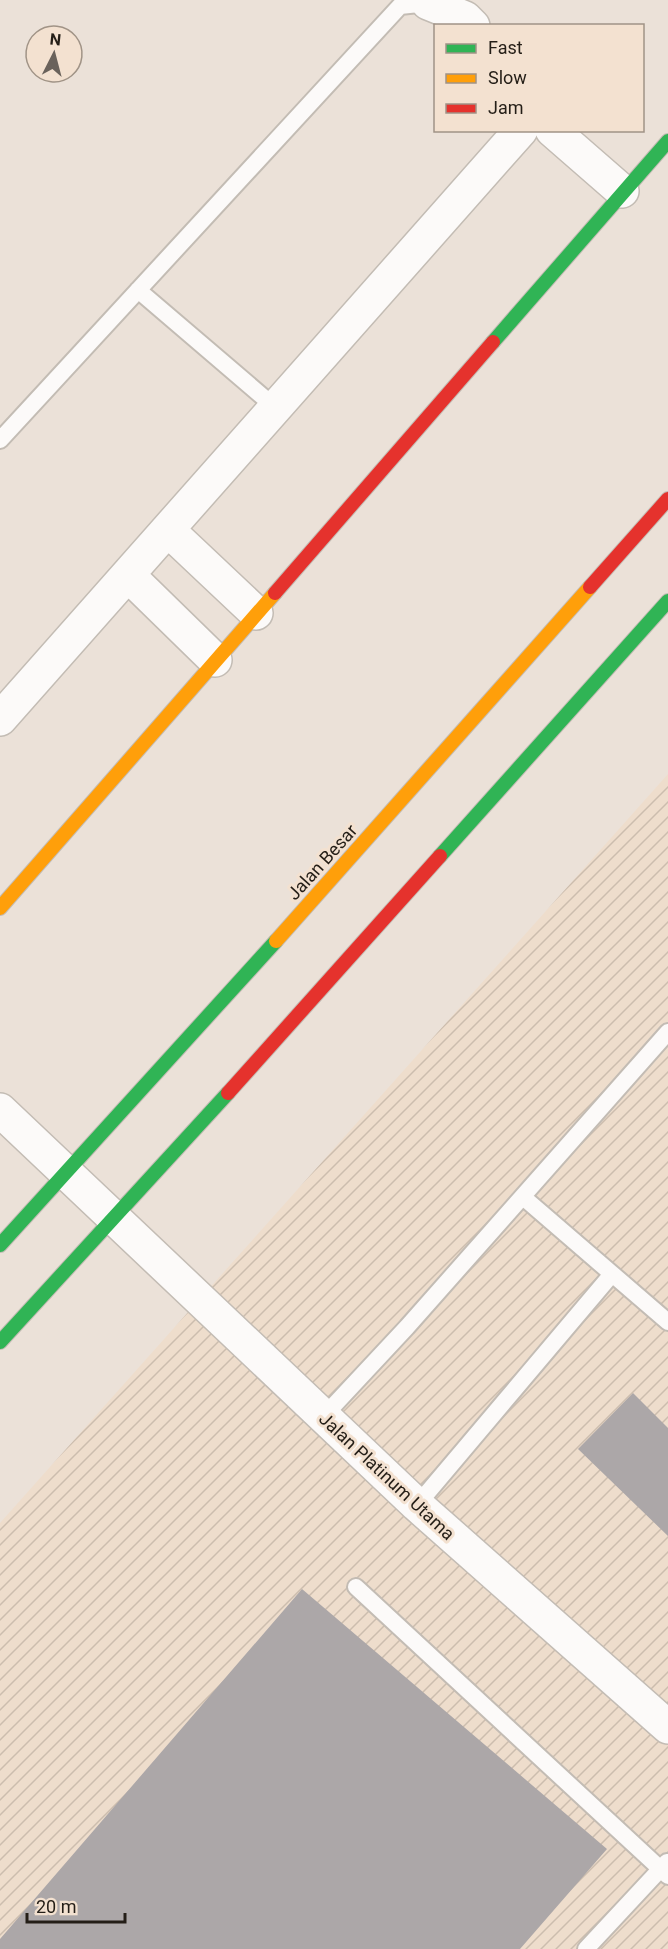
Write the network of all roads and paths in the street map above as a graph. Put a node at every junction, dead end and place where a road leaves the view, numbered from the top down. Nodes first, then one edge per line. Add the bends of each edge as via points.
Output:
1 (428, 3) joint
2 (470, 24) edge
3 (519, 132) edge
4 (554, 132) edge
5 (668, 141) edge
6 (622, 191) junction
7 (138, 290) junction
8 (276, 408) junction
9 (0, 440) edge
10 (668, 499) edge
11 (168, 530) junction
12 (128, 575) junction
13 (668, 600) edge
14 (256, 613) junction
15 (215, 660) junction
16 (0, 718) edge
17 (0, 908) edge
18 (668, 1032) edge
19 (0, 1110) edge
20 (64, 1173) junction
21 (523, 1197) junction
22 (113, 1219) junction
23 (0, 1245) edge
24 (612, 1274) junction
25 (668, 1322) edge
26 (0, 1342) edge
27 (323, 1417) junction
28 (417, 1505) junction
29 (356, 1587) dead end
30 (668, 1727) edge
31 (666, 1869) edge
32 (586, 1949) edge

1 - 2 street via 465,18
1 - 7 lane via 400,6
3 - 8 street
4 - 6 street
5 - 6 main road
6 - 14 main road
7 - 8 lane
7 - 9 lane
8 - 11 street
10 - 20 main road, Jalan Besar via 233,990
11 - 12 street
11 - 14 street
12 - 15 street
12 - 16 street
13 - 22 main road
14 - 15 main road
15 - 17 main road
18 - 21 lane
19 - 20 street, Jalan Platinum Utama
20 - 22 street, Jalan Platinum Utama
20 - 23 main road, Jalan Besar
21 - 24 lane
21 - 27 lane
22 - 26 main road
22 - 27 street, Jalan Platinum Utama
24 - 25 lane
24 - 28 lane
27 - 28 street, Jalan Platinum Utama
28 - 30 street, Jalan Platinum Utama
29 - 31 lane
31 - 32 lane

